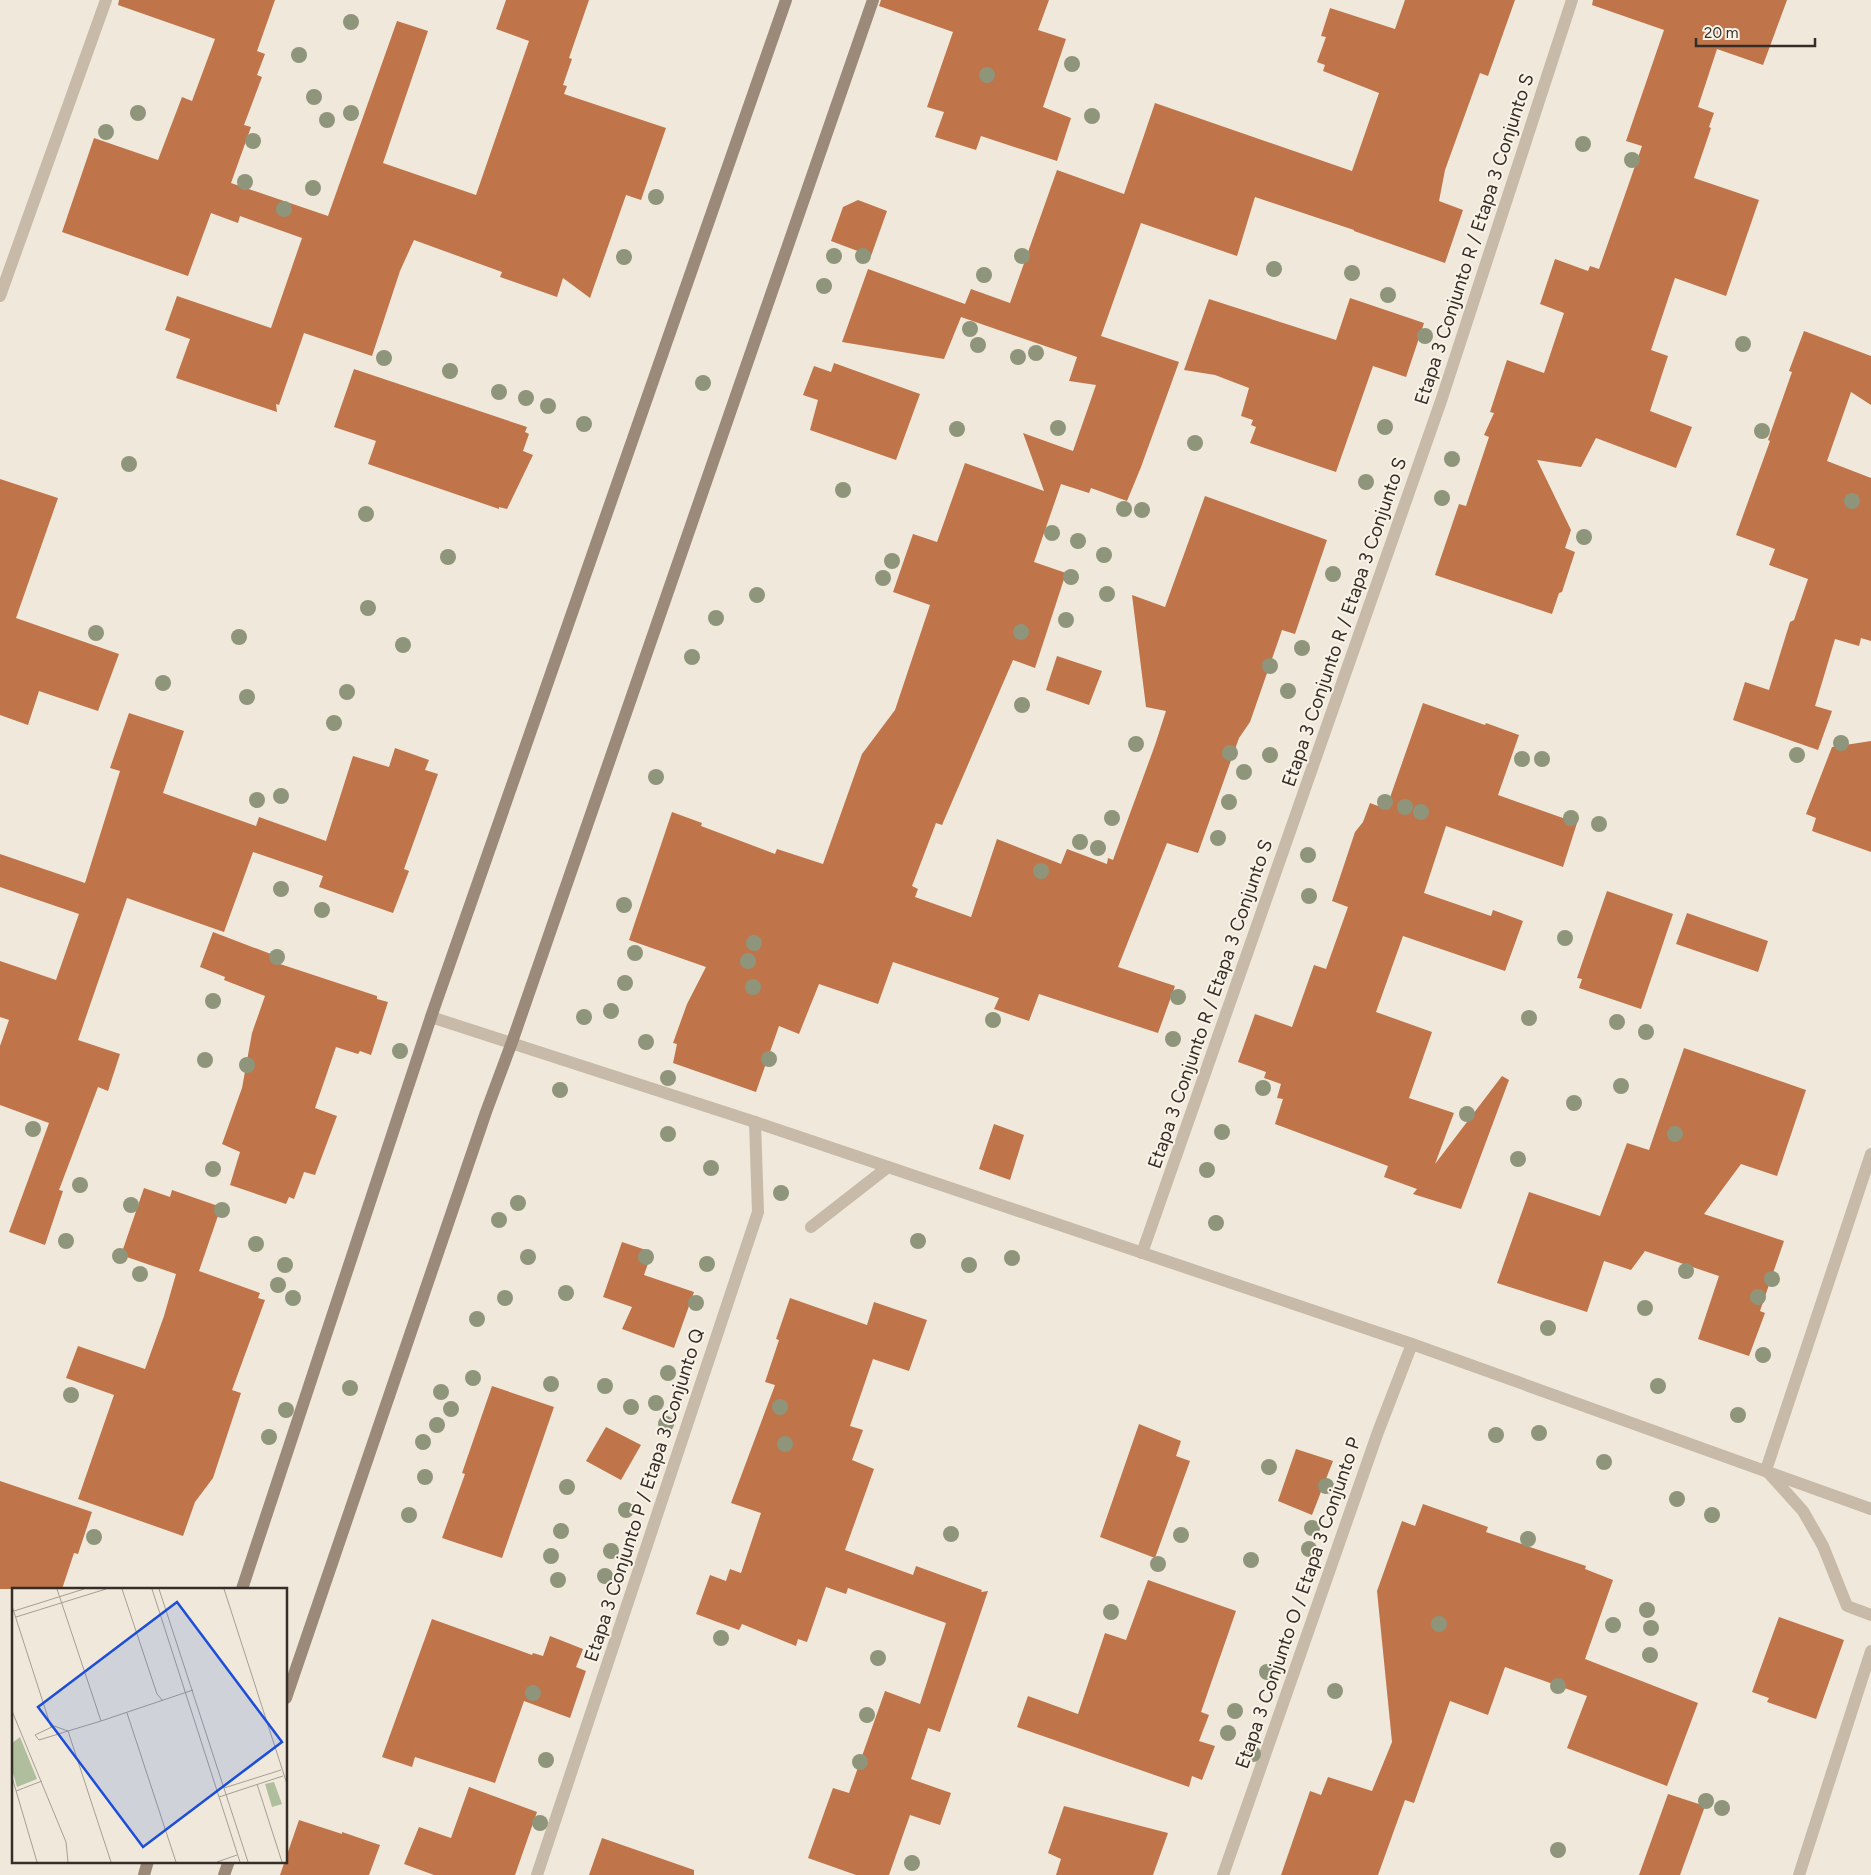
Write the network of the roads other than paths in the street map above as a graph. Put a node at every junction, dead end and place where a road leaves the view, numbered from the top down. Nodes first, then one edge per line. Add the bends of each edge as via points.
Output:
1 (106, 0) edge
2 (786, 0) edge
3 (873, 0) edge
4 (1572, 0) edge
5 (0, 296) edge
6 (431, 1017) junction
7 (512, 1042) junction
8 (755, 1122) junction
9 (1871, 1154) edge
10 (888, 1167) junction
11 (811, 1227) dead end
12 (1142, 1253) junction
13 (1412, 1344) junction
14 (1766, 1470) junction
15 (1871, 1509) edge
16 (242, 1588) edge
17 (1871, 1615) edge
18 (1871, 1651) edge
19 (288, 1692) edge
20 (148, 1862) edge
21 (229, 1862) edge
22 (144, 1875) edge
23 (224, 1875) edge
24 (537, 1875) edge
25 (1223, 1875) edge
26 (1799, 1875) edge

1 - 5 street
2 - 6 street
3 - 7 street
4 - 12 street, Etapa 3 Conjunto R / Etapa 3 Conjunto S via 1441,402
6 - 7 street
6 - 16 street
7 - 8 street
7 - 19 street
8 - 10 street
8 - 24 street, Etapa 3 Conjunto P / Etapa 3 Conjunto Q via 758,1212
9 - 14 street
10 - 11 street
10 - 12 street
12 - 13 street
13 - 14 street
13 - 25 street, Etapa 3 Conjunto O / Etapa 3 Conjunto P
14 - 15 street
14 - 17 street via 1802,1511 1823,1546 1847,1606
18 - 26 street
20 - 22 street
21 - 23 street

